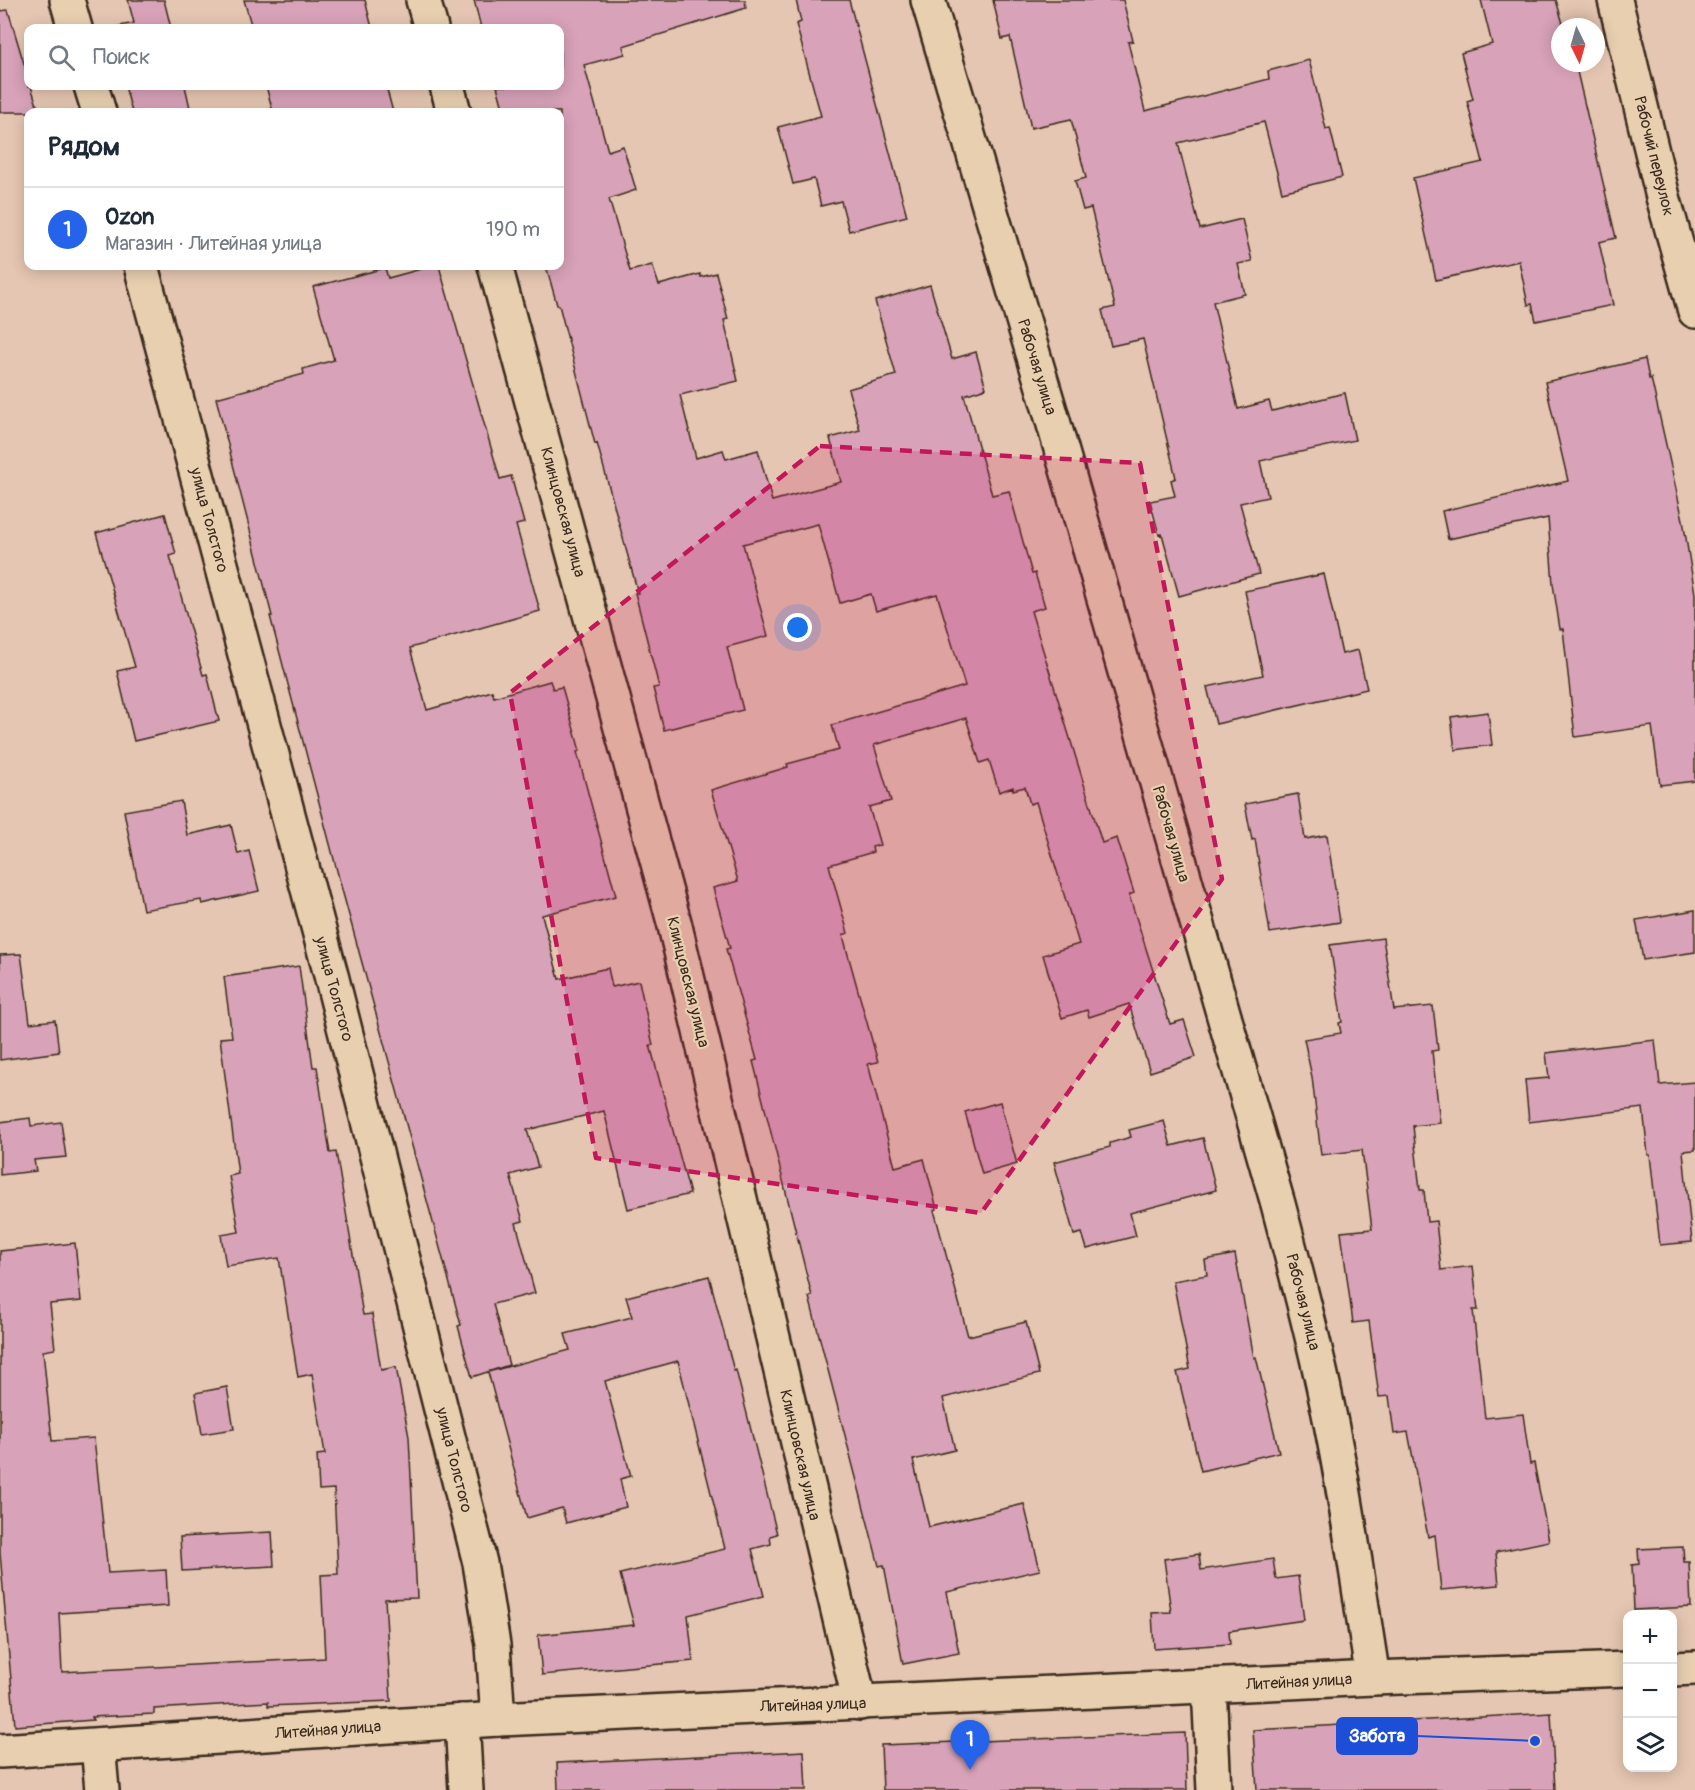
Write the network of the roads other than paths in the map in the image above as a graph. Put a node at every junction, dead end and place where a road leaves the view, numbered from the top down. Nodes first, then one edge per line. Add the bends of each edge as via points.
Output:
1 (67, 0) edge
2 (423, 0) edge
3 (927, 0) edge
4 (1615, 0) edge
5 (74, 24) edge
6 (430, 24) edge
7 (92, 90) edge
8 (448, 90) edge
9 (98, 108) edge
10 (453, 108) edge
11 (142, 270) edge
12 (496, 270) edge
13 (1695, 311) edge
14 (1695, 1668) edge
15 (1623, 1669) edge
16 (1677, 1669) edge
17 (1373, 1678) junction
18 (1209, 1686) junction
19 (860, 1703) junction
20 (498, 1719) junction
21 (462, 1721) junction
22 (98, 1745) junction
23 (0, 1751) edge
24 (102, 1790) edge
25 (466, 1790) edge
26 (1214, 1790) edge

1 - 5 street
2 - 6 street
3 - 17 street, Рабочая улица via 1051,414 1278,1204 1326,1400
4 - 13 street, Рабочий переулок
7 - 9 street
8 - 10 street
11 - 20 street, улица Толстого via 331,975 474,1540 488,1606
12 - 19 street, Клинцовская улица via 674,922
14 - 16 street
15 - 17 street, Литейная улица
17 - 18 street, Литейная улица
18 - 19 street, Литейная улица
18 - 26 street
19 - 20 street, Литейная улица
20 - 21 street, Литейная улица
21 - 22 street, Литейная улица
21 - 25 street
22 - 23 street, Литейная улица
22 - 24 street

